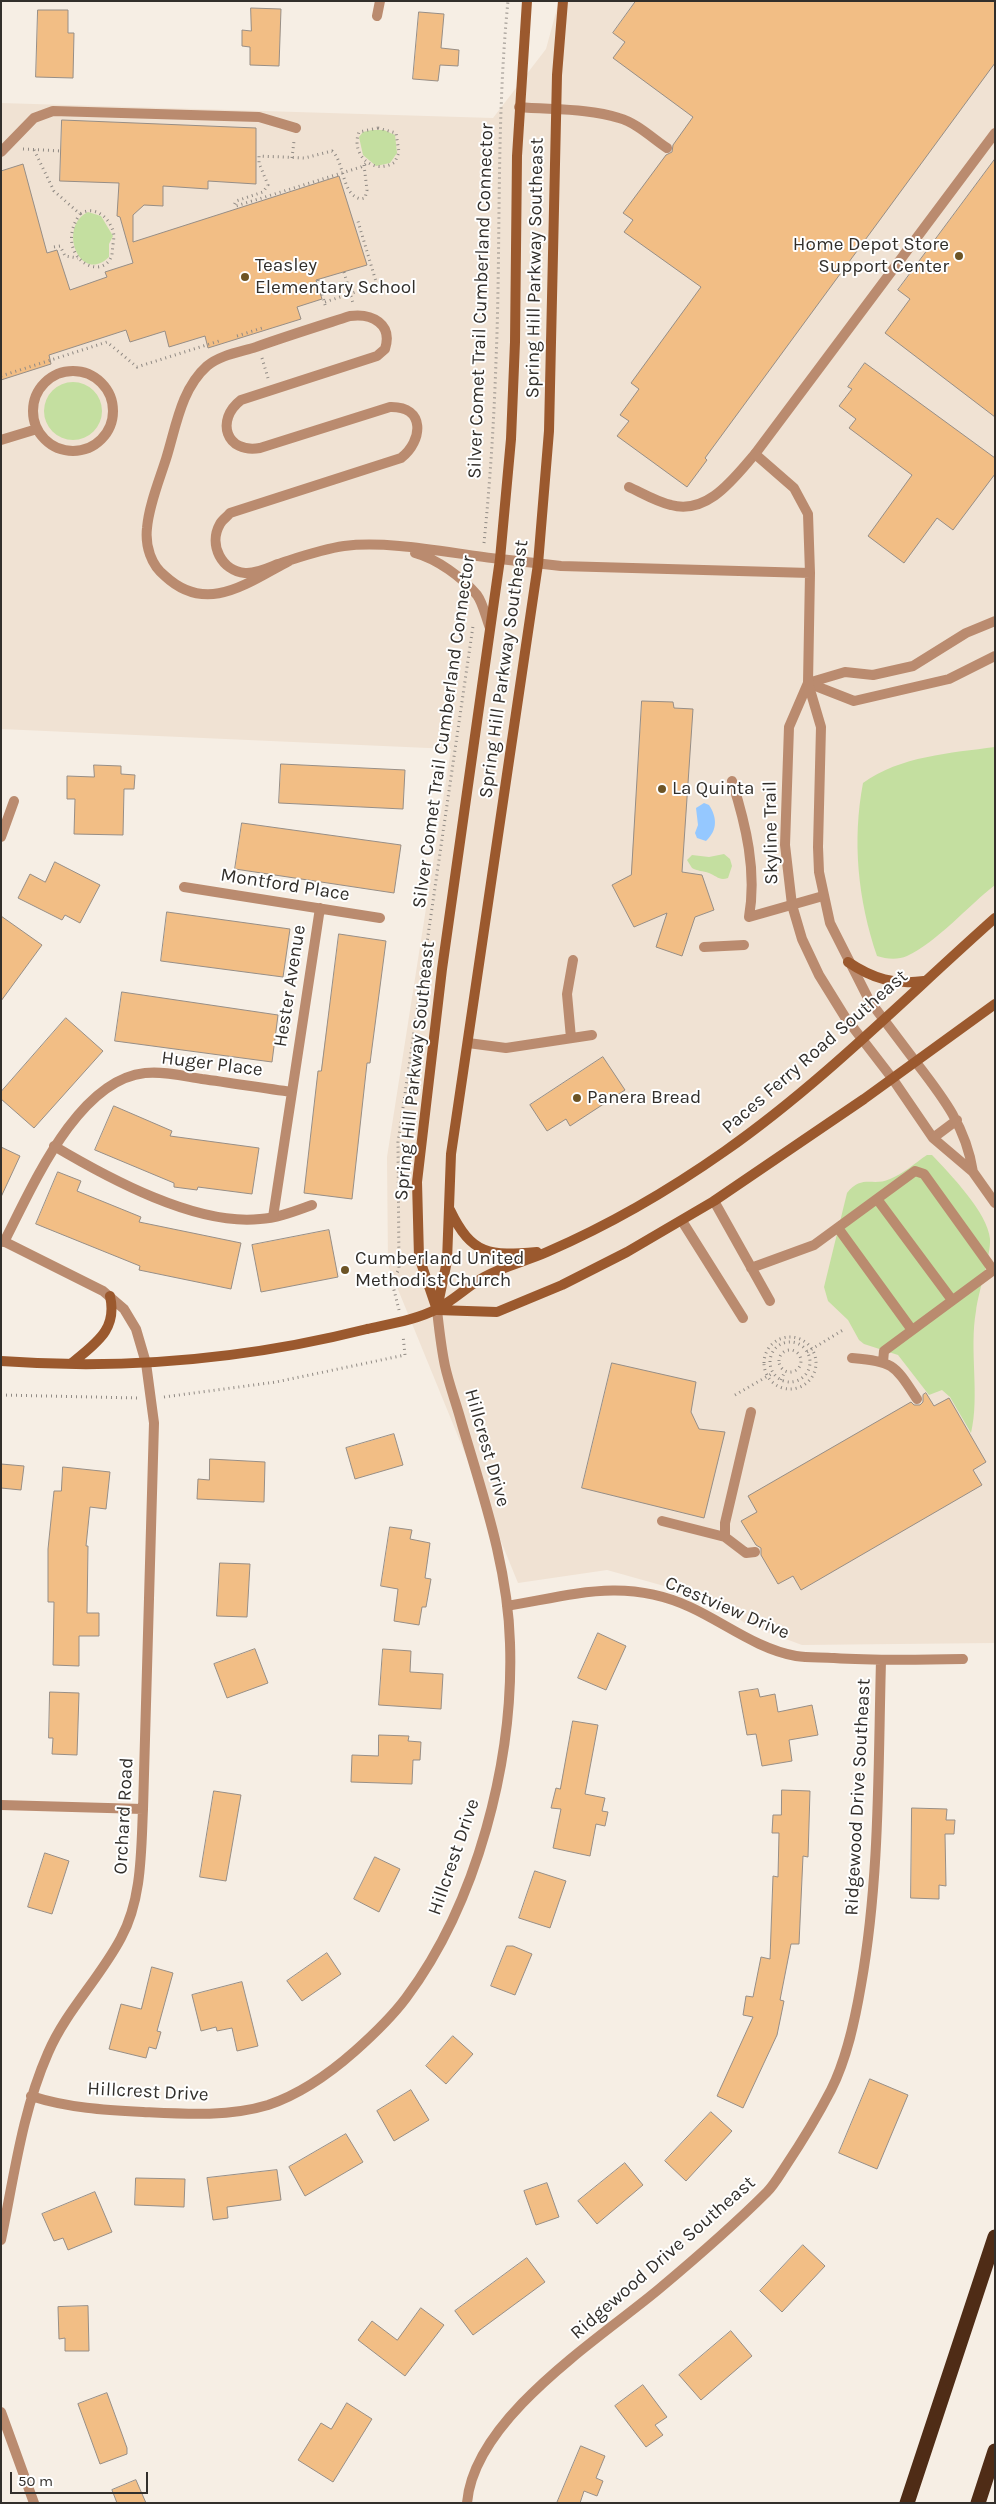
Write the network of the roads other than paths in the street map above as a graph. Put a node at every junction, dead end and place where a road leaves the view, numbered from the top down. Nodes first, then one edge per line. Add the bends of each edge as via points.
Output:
1 (380, 1) edge
2 (527, 1) edge
3 (563, 1) edge
4 (377, 16) dead end
5 (519, 107) junction
6 (556, 110) junction
7 (296, 128) dead end
8 (995, 133) edge
9 (667, 148) dead end
10 (3, 150) edge
11 (37, 429) junction
12 (1, 440) edge
13 (755, 454) junction
14 (629, 487) dead end
15 (385, 545) junction
16 (500, 559) junction
17 (289, 561) junction
18 (538, 564) junction
19 (810, 573) junction
20 (995, 621) edge
21 (490, 628) junction
22 (995, 656) edge
23 (808, 683) junction
24 (732, 781) dead end
25 (14, 800) dead end
26 (1, 837) edge
27 (184, 887) dead end
28 (823, 896) junction
29 (792, 905) junction
30 (320, 908) junction
31 (380, 918) dead end
32 (995, 918) edge
33 (744, 945) dead end
34 (704, 947) dead end
35 (573, 960) dead end
36 (848, 962) junction
37 (924, 981) junction
38 (995, 1004) edge
39 (882, 1020) junction
40 (592, 1035) dead end
41 (571, 1038) junction
42 (861, 1039) junction
43 (468, 1043) junction
44 (915, 1061) junction
45 (892, 1078) junction
46 (292, 1092) junction
47 (957, 1120) junction
48 (933, 1138) junction
49 (54, 1146) junction
50 (973, 1172) junction
51 (878, 1199) junction
52 (714, 1201) junction
53 (995, 1203) edge
54 (312, 1205) dead end
55 (448, 1206) junction
56 (273, 1217) junction
57 (682, 1221) junction
58 (838, 1228) junction
59 (2, 1241) edge
60 (548, 1252) junction
61 (751, 1268) junction
62 (994, 1270) edge
63 (110, 1296) junction
64 (952, 1300) junction
65 (770, 1301) dead end
66 (437, 1310) junction
67 (742, 1318) dead end
68 (912, 1330) junction
69 (852, 1358) dead end
70 (1, 1362) edge
71 (883, 1362) junction
72 (146, 1363) junction
73 (71, 1364) junction
74 (917, 1399) dead end
75 (751, 1412) dead end
76 (662, 1521) dead end
77 (725, 1537) junction
78 (754, 1552) dead end
79 (507, 1606) junction
80 (963, 1659) dead end
81 (881, 1661) junction
82 (1, 1805) edge
83 (143, 1808) junction
84 (31, 2096) junction
85 (995, 2225) edge
86 (995, 2237) edge
87 (1, 2240) edge
88 (979, 2280) junction
89 (1, 2412) edge
90 (995, 2451) edge
91 (34, 2503) edge
92 (467, 2503) edge
93 (907, 2503) edge
94 (978, 2503) edge

1 - 4 street
2 - 5 street, Spring Hill Parkway Southeast
3 - 6 street, Spring Hill Parkway Southeast
5 - 6 street
5 - 16 street, Spring Hill Parkway Southeast via 511,439
6 - 9 street via 620,118
6 - 18 street, Spring Hill Parkway Southeast via 549,431
7 - 10 street via 259,117 53,111 34,118
8 - 13 street
11 - 11 street via 47,442 59,449 85,450 97,444 110,429 114,410 112,396 94,376 68,371 55,375 36,394 33,420
11 - 12 street
13 - 14 street via 731,482 710,499 690,506 672,506
13 - 19 street, Skyline Trail via 794,488 808,514
15 - 16 street
15 - 17 street via 344,546
15 - 21 street via 421,555 456,576 478,596
16 - 18 street
16 - 21 street, Spring Hill Parkway Southeast
17 - 17 street via 256,572 233,569 224,563 216,545 220,524 230,513 400,458 416,440 416,420 405,409 390,407 248,450 233,442 226,417 232,407 251,396 376,356 385,349 387,333 373,318 357,315 219,359 191,384 184,397 148,519 147,542 155,564 174,584 193,593 215,595 233,590
18 - 19 street
18 - 43 street, Spring Hill Parkway Southeast
19 - 23 street, Skyline Trail
20 - 23 street via 966,633 913,666 873,674 845,672
21 - 66 street, Spring Hill Parkway Southeast via 419,1153 419,1257
22 - 23 street via 949,678 854,700
23 - 28 street, Skyline Trail via 821,728 818,847
23 - 29 street, Skyline Trail via 789,728 785,845
24 - 29 street via 745,821 753,890 749,917
25 - 26 street
27 - 30 street, Montford Place
28 - 29 street
28 - 36 street, Skyline Trail via 830,923
29 - 42 street, Skyline Trail via 818,975
30 - 31 street, Montford Place
30 - 46 street, Hester Avenue
32 - 37 street, Paces Ferry Road Southeast
33 - 34 street
35 - 41 street via 567,994
36 - 37 street via 886,981
36 - 39 street, Skyline Trail
37 - 39 street, Paces Ferry Road Southeast
38 - 44 street, Paces Ferry Road Southeast
39 - 42 street, Paces Ferry Road Southeast
39 - 44 street, Skyline Trail
40 - 41 street
41 - 43 street via 506,1048
42 - 45 street, Skyline Trail
42 - 60 street, Paces Ferry Road Southeast via 792,1100 723,1153 648,1199
43 - 55 street, Spring Hill Parkway Southeast via 451,1154
44 - 45 street, Paces Ferry Road Southeast
44 - 47 street, Skyline Trail
45 - 48 street, Skyline Trail
45 - 52 street, Paces Ferry Road Southeast
46 - 49 street, Huger Place via 163,1073 138,1074 104,1091
46 - 56 street, Hester Avenue
47 - 48 street
47 - 50 street, Skyline Trail via 970,1149
48 - 50 street, Skyline Trail
49 - 56 street via 93,1168 169,1202 225,1218
49 - 59 street, Huger Place
50 - 53 street
51 - 58 street
51 - 62 street via 915,1171 924,1174
51 - 64 street
52 - 57 street, Paces Ferry Road Southeast
52 - 61 street
54 - 56 street
55 - 60 street via 457,1225 482,1250 500,1255
55 - 66 street, Spring Hill Parkway Southeast via 447,1261
57 - 66 street, Paces Ferry Road Southeast via 562,1285 497,1312
57 - 67 street
58 - 61 street via 814,1245
58 - 68 street
59 - 63 street, Orchard Road
60 - 66 street, Paces Ferry Road Southeast via 484,1277
61 - 65 street
62 - 64 street
63 - 72 street, Orchard Road via 129,1315
63 - 73 street via 110,1324 103,1336
64 - 68 street
66 - 72 street, Paces Ferry Road Southeast via 339,1336 279,1347
66 - 79 street, Hillcrest Drive via 445,1367 493,1532
68 - 71 street via 884,1351
69 - 71 street
70 - 73 street, Paces Ferry Road Southeast
71 - 74 street via 898,1370
72 - 73 street, Paces Ferry Road Southeast
72 - 83 street, Orchard Road via 154,1442
75 - 77 street via 725,1523
76 - 77 street
77 - 78 street via 746,1553
79 - 81 street, Crestview Drive via 626,1589 688,1606 758,1644 796,1656
79 - 84 street, Hillcrest Drive via 509,1707 499,1771 480,1845 440,1943 405,1999 380,2029 312,2086 267,2105 241,2110 213,2113 106,2110 55,2104
80 - 81 street, Crestview Drive
81 - 92 street, Ridgewood Drive Southeast via 876,1869 854,2024 832,2088 770,2190 513,2412 488,2447 469,2484
82 - 83 street
83 - 84 street, Orchard Road via 141,1866 128,1922 121,1938 58,2033
84 - 87 street, Orchard Road
85 - 88 highway
86 - 88 highway
88 - 93 highway
89 - 91 street
90 - 94 highway

